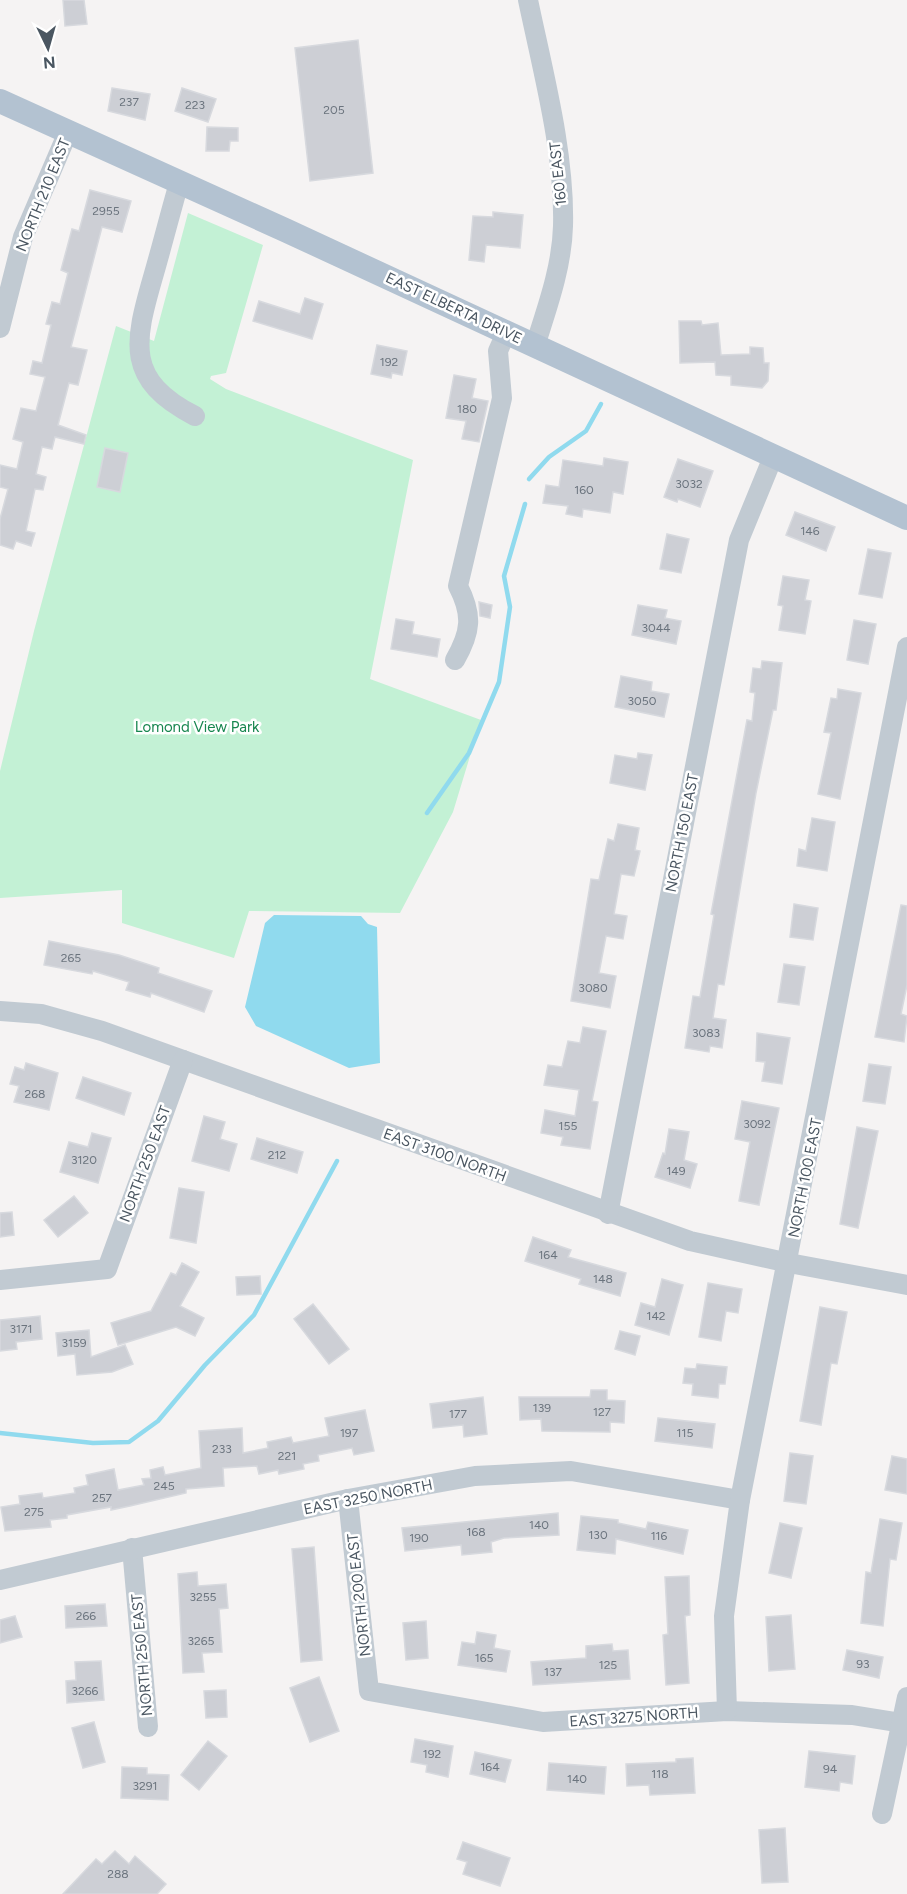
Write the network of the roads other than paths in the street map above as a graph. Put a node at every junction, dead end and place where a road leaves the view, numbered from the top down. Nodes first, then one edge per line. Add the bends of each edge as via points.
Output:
1 (528, 0) edge
2 (0, 101) edge
3 (68, 132) junction
4 (179, 183) junction
5 (0, 328) edge
6 (506, 333) junction
7 (535, 346) junction
8 (195, 416) dead end
9 (773, 457) junction
10 (907, 518) edge
11 (907, 647) edge
12 (455, 660) dead end
13 (0, 1011) edge
14 (183, 1060) junction
15 (608, 1214) junction
16 (789, 1263) junction
17 (0, 1280) edge
18 (901, 1283) edge
19 (348, 1499) junction
20 (741, 1500) junction
21 (132, 1548) junction
22 (0, 1580) edge
23 (369, 1691) joint
24 (907, 1697) edge
25 (728, 1711) junction
26 (902, 1723) junction
27 (148, 1727) dead end
28 (882, 1814) dead end

1 - 7 street, 160 EAST via 561,175 563,228 555,281
2 - 3 main road, EAST ELBERTA DRIVE
3 - 4 main road, EAST ELBERTA DRIVE
3 - 5 street, NORTH 210 EAST via 23,237
4 - 6 main road, EAST ELBERTA DRIVE
4 - 8 street via 139,325 138,352 157,390
6 - 7 main road, EAST ELBERTA DRIVE
6 - 12 street via 498,351 502,399 458,586 468,605 469,623 464,645
7 - 9 main road, EAST ELBERTA DRIVE
9 - 10 main road, EAST ELBERTA DRIVE
9 - 15 street, NORTH 150 EAST via 739,540
11 - 16 street, NORTH 100 EAST
13 - 14 street, EAST 3100 NORTH via 59,1018
14 - 15 street, EAST 3100 NORTH
14 - 17 street, NORTH 250 EAST via 107,1269
15 - 16 street, EAST 3100 NORTH via 690,1241
16 - 18 street, EAST 3100 NORTH
16 - 20 street, NORTH 100 EAST
19 - 20 street, EAST 3250 NORTH via 475,1476 571,1471
19 - 21 street, EAST 3250 NORTH
19 - 23 street, NORTH 200 EAST
20 - 25 street, NORTH 100 EAST via 724,1616
21 - 22 street, EAST 3250 NORTH
21 - 27 street, NORTH 250 EAST
23 - 25 street, EAST 3275 NORTH via 543,1722
24 - 26 street
25 - 26 street, EAST 3275 NORTH via 852,1715
26 - 28 street

